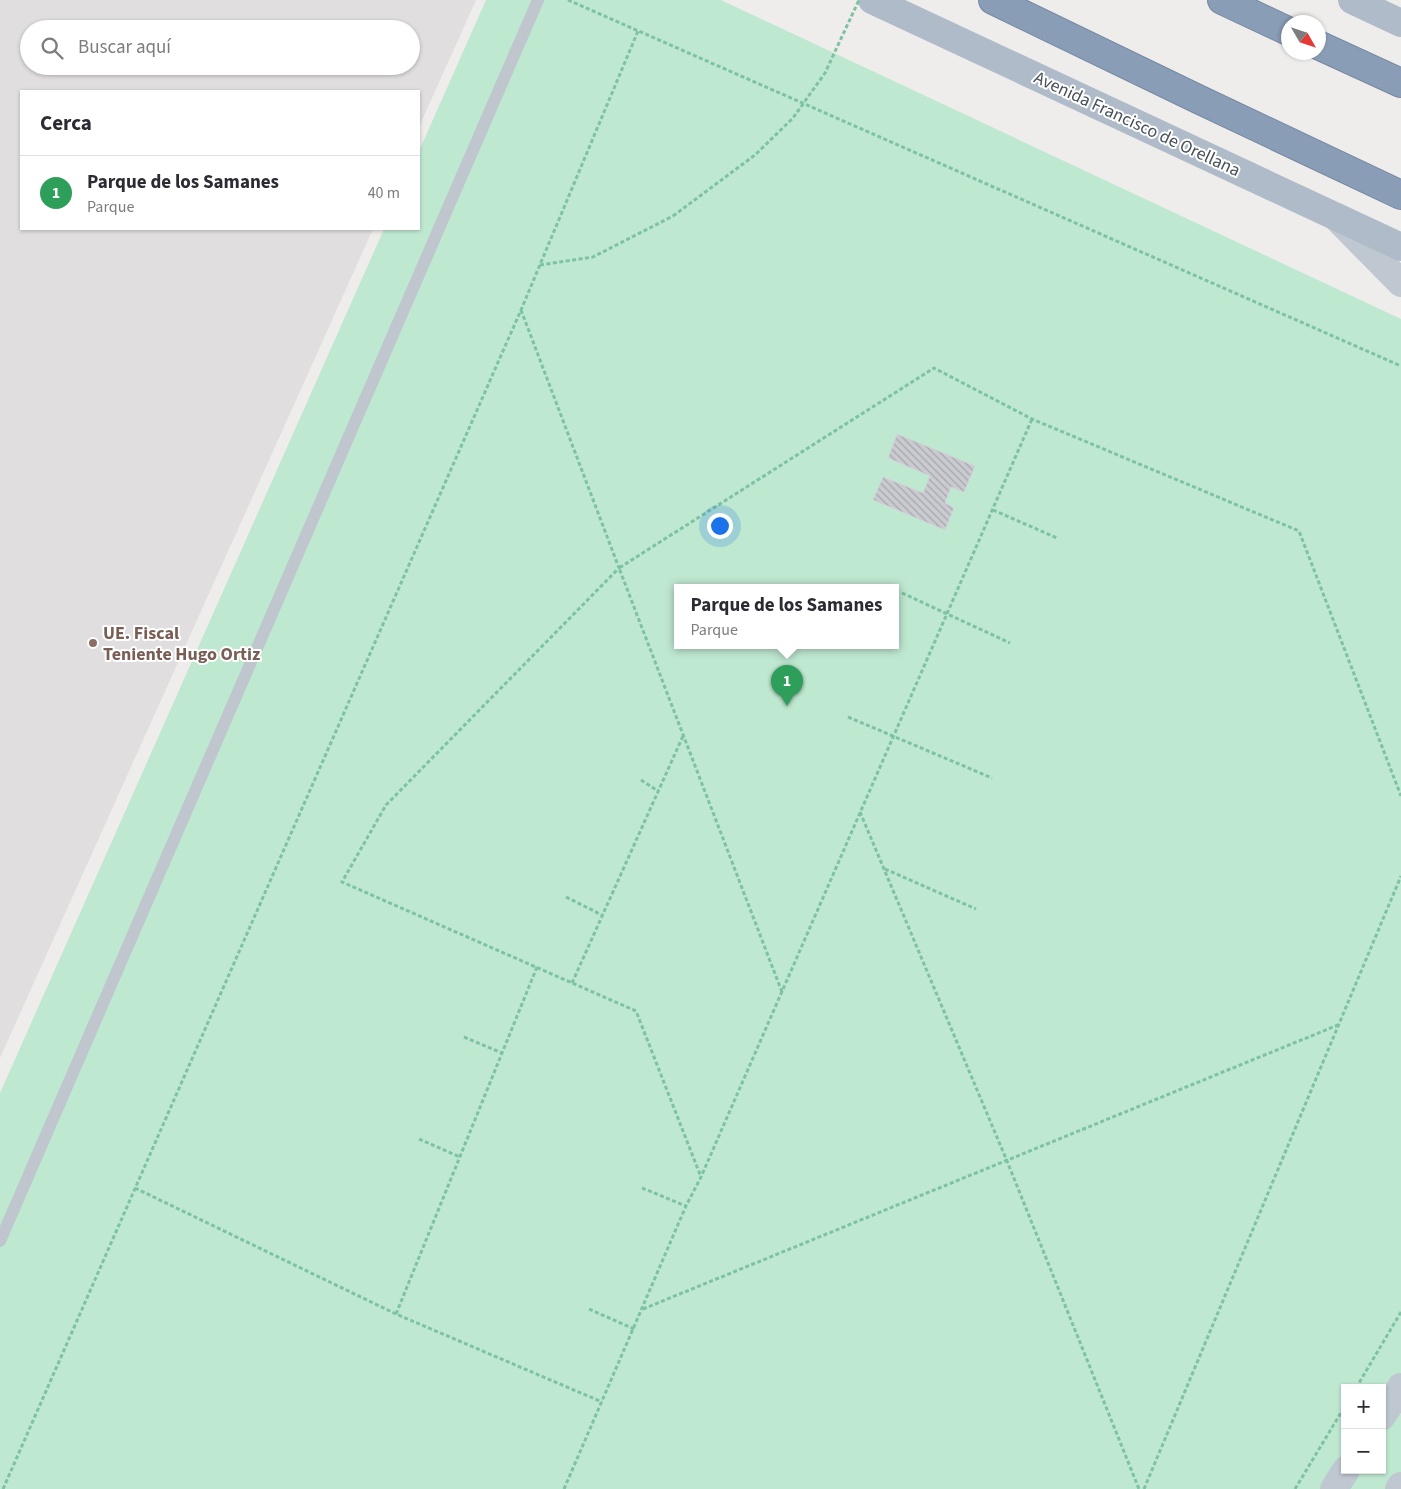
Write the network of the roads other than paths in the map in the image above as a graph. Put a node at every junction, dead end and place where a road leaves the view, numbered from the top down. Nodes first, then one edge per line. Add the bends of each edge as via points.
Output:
1 (538, 0) edge
2 (872, 0) edge
3 (993, 0) edge
4 (1222, 0) edge
5 (1352, 0) edge
6 (1401, 23) edge
7 (1281, 28) edge
8 (1326, 49) edge
9 (1401, 82) edge
10 (1401, 195) edge
11 (1335, 216) junction
12 (1401, 248) edge
13 (1401, 283) edge
14 (0, 1241) edge
15 (1401, 1387) edge
16 (1386, 1410) edge
17 (1343, 1474) edge
18 (1334, 1489) edge

1 - 14 lane
2 - 11 main road, Avenida Francisco de Orellana
3 - 10 highway
4 - 7 highway
5 - 6 main road
8 - 9 highway
11 - 12 main road, Avenida Francisco de Orellana
11 - 13 main road
15 - 16 main road
17 - 18 main road

